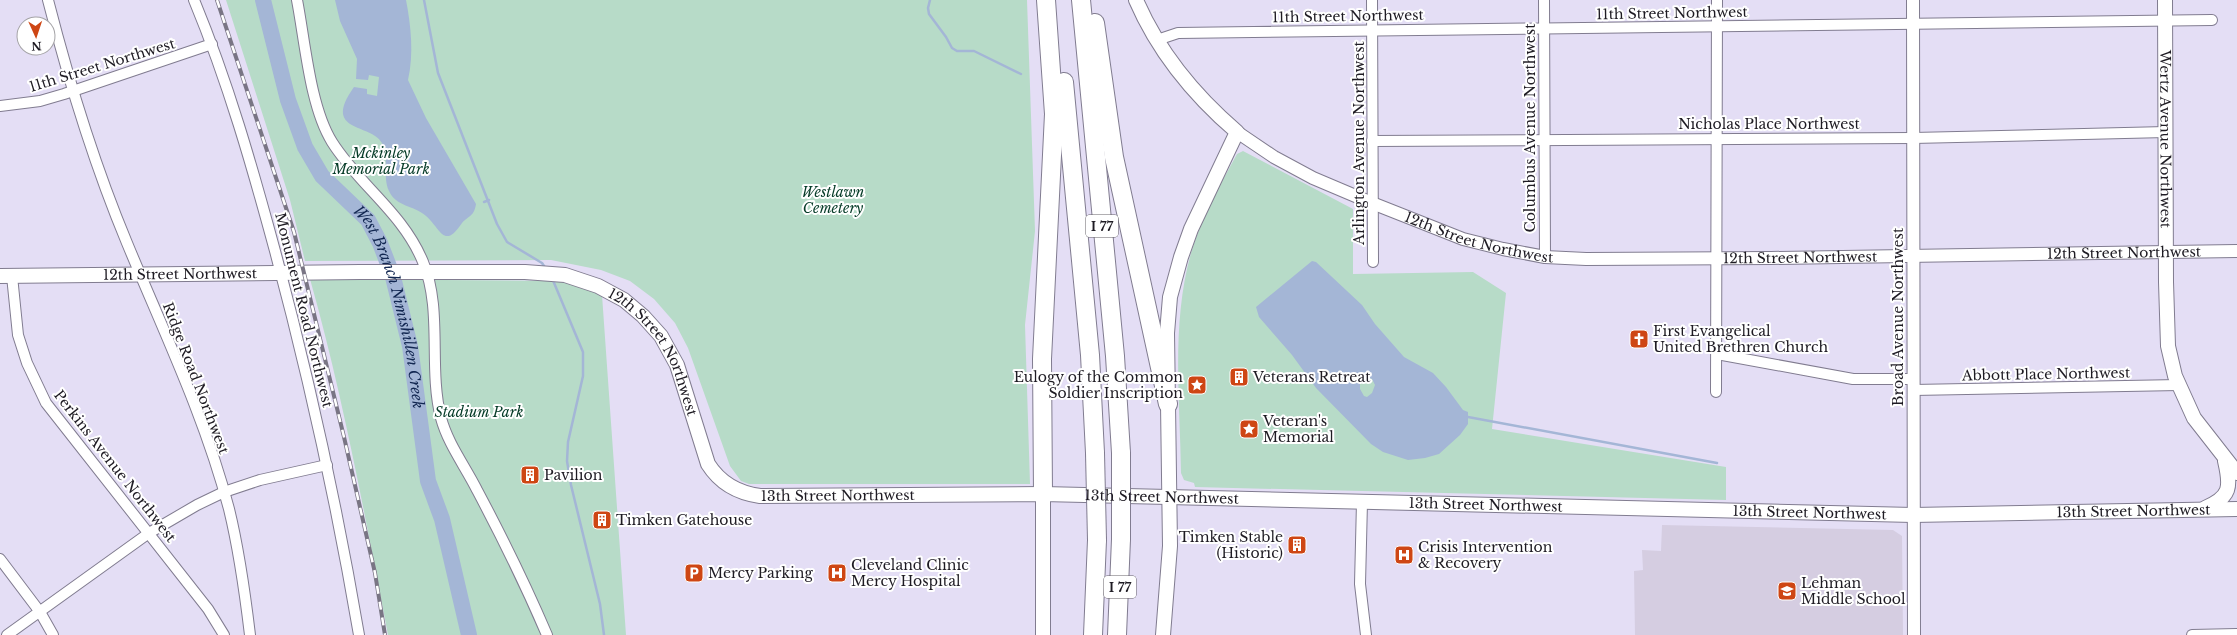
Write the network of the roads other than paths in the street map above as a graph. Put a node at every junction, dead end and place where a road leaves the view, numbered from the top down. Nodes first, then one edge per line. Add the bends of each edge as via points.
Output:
1 (48, 0) edge
2 (194, 0) edge
3 (298, 0) edge
4 (1046, 0) edge
5 (1057, 0) edge
6 (1081, 0) edge
7 (1093, 0) edge
8 (1136, 0) edge
9 (1372, 0) edge
10 (1544, 0) edge
11 (1717, 0) edge
12 (1913, 0) edge
13 (2165, 0) edge
14 (2166, 19) junction
15 (2212, 20) dead end
16 (1913, 23) junction
17 (1717, 26) junction
18 (1544, 28) junction
19 (1372, 30) junction
20 (1157, 40) junction
21 (212, 44) junction
22 (72, 92) junction
23 (0, 106) edge
24 (1237, 132) junction
25 (2166, 132) junction
26 (1717, 138) junction
27 (1913, 138) junction
28 (1544, 140) junction
29 (1372, 141) junction
30 (1372, 203) junction
31 (2237, 251) edge
32 (2166, 252) junction
33 (1913, 256) junction
34 (1545, 257) junction
35 (1716, 258) junction
36 (1373, 262) dead end
37 (280, 272) junction
38 (421, 272) junction
39 (140, 274) junction
40 (6, 276) edge
41 (1717, 354) junction
42 (1913, 384) junction
43 (2178, 385) junction
44 (1716, 392) dead end
45 (1168, 404) junction
46 (2224, 459) junction
47 (327, 464) junction
48 (2237, 473) edge
49 (735, 489) joint
50 (224, 492) junction
51 (1043, 494) junction
52 (1170, 498) junction
53 (1362, 502) junction
54 (2201, 509) junction
55 (2237, 509) edge
56 (1913, 515) junction
57 (149, 533) junction
58 (0, 559) edge
59 (40, 612) junction
60 (2237, 634) edge
61 (7, 635) edge
62 (53, 635) edge
63 (224, 635) edge
64 (250, 635) edge
65 (359, 635) edge
66 (547, 635) edge
67 (1043, 635) edge
68 (1093, 635) edge
69 (1117, 635) edge
70 (1163, 635) edge
71 (1366, 635) edge
72 (1914, 635) edge
73 (2192, 635) edge

1 - 22 street, Ridge Road Northwest
2 - 21 street, Monument Road Northwest
3 - 38 street via 312,85 331,140 405,230 418,250
4 - 51 highway via 1054,114 1042,352
5 - 68 highway, I 77, bridge via 1091,376 1097,540
6 - 69 highway, I 77, bridge via 1121,453
7 - 45 highway via 1114,157
8 - 20 main road
9 - 19 street, Arlington Avenue Northwest
10 - 18 street, Columbus Avenue Northwest
11 - 17 street
12 - 16 street, Broad Avenue Northwest
13 - 14 main road, Wertz Avenue Northwest
14 - 15 street, 11th Street Northwest
14 - 16 street, 11th Street Northwest
14 - 25 main road, Wertz Avenue Northwest
16 - 17 street, 11th Street Northwest
16 - 27 street, Broad Avenue Northwest
17 - 18 street, 11th Street Northwest
17 - 26 street
18 - 19 street, 11th Street Northwest
18 - 28 street, Columbus Avenue Northwest
19 - 20 street, 11th Street Northwest via 1178,33
19 - 29 street, Arlington Avenue Northwest
20 - 24 main road via 1200,96
21 - 22 street, 11th Street Northwest
21 - 37 street, Monument Road Northwest via 259,193
22 - 23 street, 11th Street Northwest via 40,101
22 - 39 street, Ridge Road Northwest
24 - 30 street, 12th Street Northwest via 1274,157 1313,178
24 - 45 main road via 1191,229 1174,277 1167,334
25 - 27 street, Nicholas Place Northwest
25 - 32 main road, Wertz Avenue Northwest
26 - 27 street, Nicholas Place Northwest
26 - 28 street, Nicholas Place Northwest
26 - 35 street
27 - 33 street, Broad Avenue Northwest
28 - 29 street, Nicholas Place Northwest
28 - 34 street, Columbus Avenue Northwest
29 - 30 street, Arlington Avenue Northwest
30 - 34 street, 12th Street Northwest via 1463,239
30 - 36 street, Arlington Avenue Northwest
31 - 32 street, 12th Street Northwest
32 - 33 street, 12th Street Northwest
32 - 43 main road, Wertz Avenue Northwest via 2167,331
33 - 35 street, 12th Street Northwest
33 - 42 street, Broad Avenue Northwest
34 - 35 street, 12th Street Northwest
35 - 41 street
37 - 38 main road, 12th Street Northwest
37 - 39 main road, 12th Street Northwest
37 - 47 street, Monument Road Northwest
38 - 49 main road, 12th Street Northwest via 525,272 565,275 610,292 634,308 653,326 677,365 708,464 722,480
38 - 66 street via 432,297 437,394 444,427 477,489
39 - 40 main road, 12th Street Northwest
39 - 50 street, Ridge Road Northwest via 196,408
40 - 57 street, Perkins Avenue Northwest via 18,335 35,383 46,403
41 - 42 street, Abbott Place Northwest via 1853,379
41 - 44 street
42 - 43 street, Abbott Place Northwest
42 - 56 street, Broad Avenue Northwest
43 - 46 main road, Wertz Avenue Northwest via 2194,418
45 - 52 main road
46 - 48 main road, Wertz Avenue Northwest
46 - 54 main road via 2229,484 2225,497
47 - 50 street
47 - 65 street, Monument Road Northwest
49 - 51 main road, 13th Street Northwest via 760,496
50 - 57 street
50 - 64 street, Ridge Road Northwest via 236,542
51 - 52 main road, 13th Street Northwest
51 - 67 main road
52 - 53 main road, 13th Street Northwest
52 - 70 main road via 1169,576
53 - 56 main road, 13th Street Northwest
53 - 71 street via 1360,584
54 - 55 main road, 13th Street Northwest
54 - 56 main road, 13th Street Northwest
56 - 72 street, Broad Avenue Northwest
57 - 59 street
57 - 63 street, Perkins Avenue Northwest
58 - 59 street
59 - 61 street
59 - 62 street
60 - 73 street

